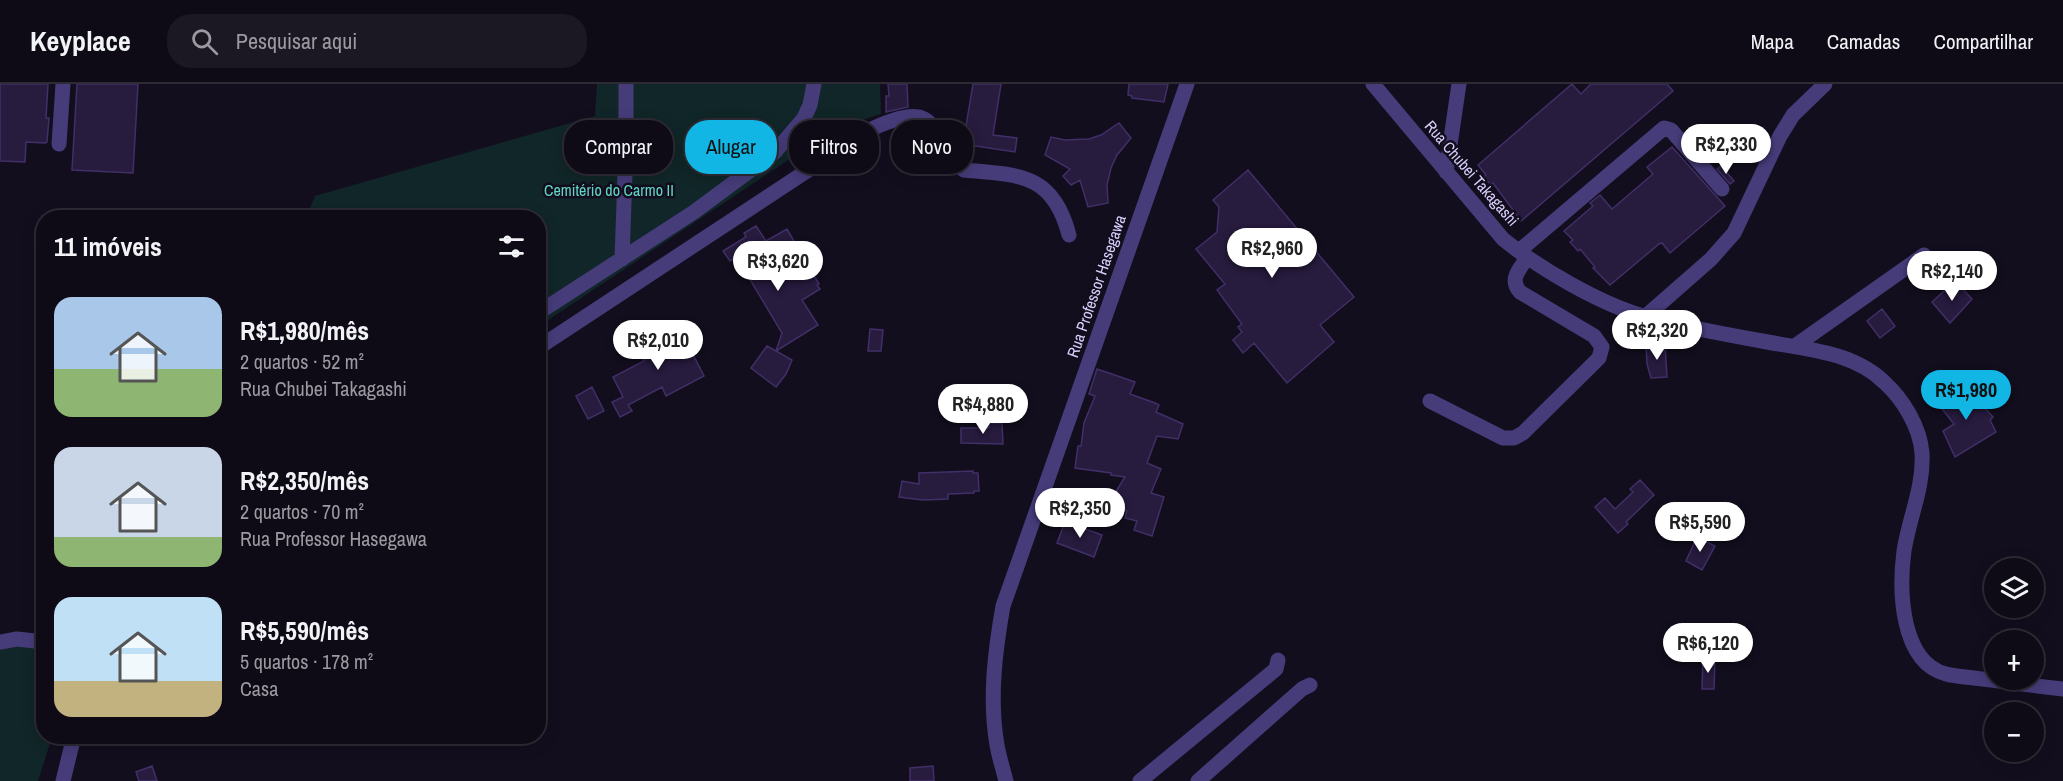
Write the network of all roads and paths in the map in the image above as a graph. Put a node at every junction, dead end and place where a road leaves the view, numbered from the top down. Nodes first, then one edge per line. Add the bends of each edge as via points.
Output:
1 (63, 84) edge
2 (626, 84) edge
3 (814, 84) edge
4 (1187, 84) edge
5 (1373, 84) edge
6 (1459, 84) edge
7 (1825, 84) edge
8 (59, 144) dead end
9 (1446, 172) junction
10 (1722, 189) dead end
11 (1069, 235) dead end
12 (1523, 255) junction
13 (1924, 255) dead end
14 (622, 259) junction
15 (546, 308) edge
16 (1646, 316) junction
17 (546, 343) edge
18 (1795, 346) junction
19 (1430, 401) dead end
20 (36, 641) edge
21 (0, 642) edge
22 (1278, 660) dead end
23 (1310, 685) dead end
24 (2063, 689) edge
25 (72, 744) edge
26 (63, 781) edge
27 (1006, 781) edge
28 (1140, 781) edge
29 (1198, 781) edge

1 - 8 street
2 - 14 street
3 - 14 street via 804,118 775,153
4 - 27 street, Rua Professor Hasegawa via 1003,606 994,656 994,691 997,745
5 - 9 street, Rua Chubei Takagashi
6 - 9 street
7 - 16 street via 1793,115 1780,136 1734,233 1711,259
9 - 12 street, Rua Chubei Takagashi via 1503,239
10 - 12 street via 1671,130 1664,128
11 - 17 street via 1060,209 1040,186 1019,176 964,170 950,157 924,118 889,121 866,132
12 - 16 street, Rua Chubei Takagashi via 1619,308
12 - 19 street via 1515,287 1594,336 1602,347 1599,358 1514,438 1503,438
13 - 18 street
14 - 15 street
16 - 18 street, Rua Chubei Takagashi
18 - 24 street, Rua Chubei Takagashi via 1854,361 1883,381 1905,404 1914,424 1922,452 1919,493 1904,550 1903,574 1907,630 1913,646 1924,660 1945,674
20 - 21 street
22 - 28 street via 1276,669
23 - 29 street
25 - 26 street

